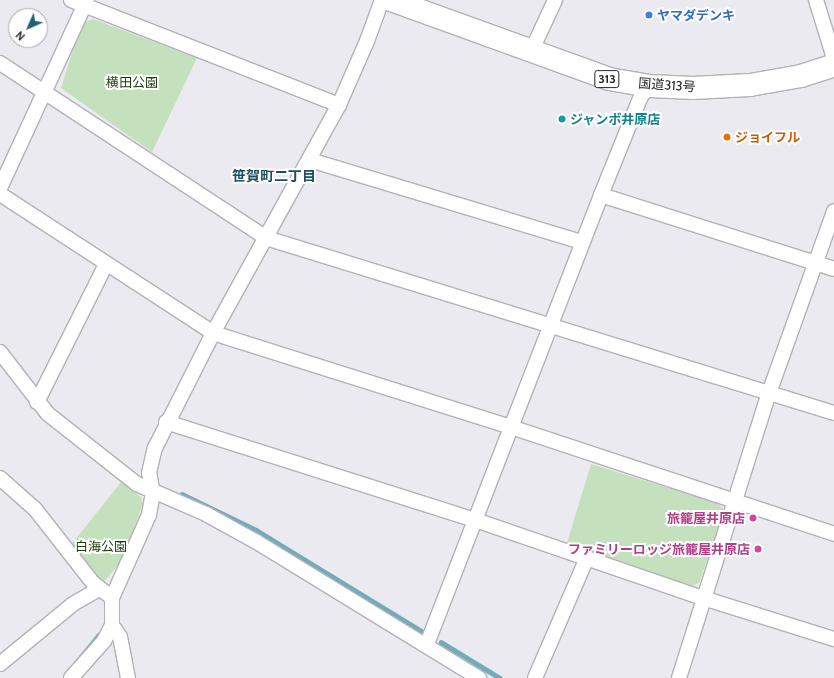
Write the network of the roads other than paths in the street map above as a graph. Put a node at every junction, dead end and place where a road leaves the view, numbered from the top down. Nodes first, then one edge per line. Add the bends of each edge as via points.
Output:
1 (71, 0) edge
2 (382, 0) edge
3 (391, 0) edge
4 (555, 0) edge
5 (816, 0) edge
6 (85, 3) edge
7 (531, 52) junction
8 (834, 58) edge
9 (0, 63) edge
10 (834, 65) edge
11 (650, 86) junction
12 (44, 92) junction
13 (339, 105) junction
14 (310, 160) junction
15 (0, 188) edge
16 (0, 194) edge
17 (601, 196) junction
18 (834, 211) edge
19 (266, 238) junction
20 (582, 242) junction
21 (815, 263) junction
22 (106, 264) junction
23 (834, 269) edge
24 (550, 326) junction
25 (213, 334) junction
26 (0, 352) edge
27 (769, 394) junction
28 (37, 402) junction
29 (834, 413) edge
30 (166, 422) junction
31 (511, 427) junction
32 (0, 478) edge
33 (153, 493) junction
34 (736, 502) junction
35 (475, 520) junction
36 (834, 534) edge
37 (587, 558) junction
38 (98, 589) junction
39 (112, 598) junction
40 (706, 599) junction
41 (112, 625) junction
42 (834, 639) edge
43 (427, 644) junction
44 (0, 664) edge
45 (71, 678) edge
46 (128, 678) edge
47 (479, 678) edge
48 (535, 678) edge
49 (679, 678) edge

1 - 6 street
2 - 13 street
3 - 7 highway, 国道313号 / 313
4 - 7 street
5 - 8 street
6 - 12 street
6 - 13 street
7 - 11 highway, 国道313号 / 313 via 609,79
9 - 12 street
10 - 11 highway, 国道313号 / 313 via 801,76 750,85 693,88
11 - 17 street via 641,96
12 - 15 street
12 - 19 street
13 - 14 street
14 - 19 street
14 - 20 street
16 - 22 street
17 - 20 street
17 - 21 street
18 - 21 street
19 - 24 street
19 - 25 street
20 - 24 street
21 - 23 street
21 - 27 street
22 - 25 street
22 - 28 street
24 - 27 street
24 - 31 street
25 - 30 street
25 - 31 street
26 - 28 street
27 - 29 street
27 - 34 street
28 - 33 street via 128,478
30 - 33 street via 155,448 149,473
30 - 35 street
31 - 34 street
31 - 35 street
32 - 38 street via 35,509
33 - 39 street via 149,515
33 - 43 street via 206,514 255,541
34 - 36 street
34 - 40 street
35 - 37 street
35 - 43 street
37 - 40 street
37 - 48 street
38 - 39 street
38 - 44 street via 73,604
39 - 41 street
40 - 42 street
40 - 49 street
41 - 45 street via 104,641
41 - 46 street via 120,637
43 - 47 street

